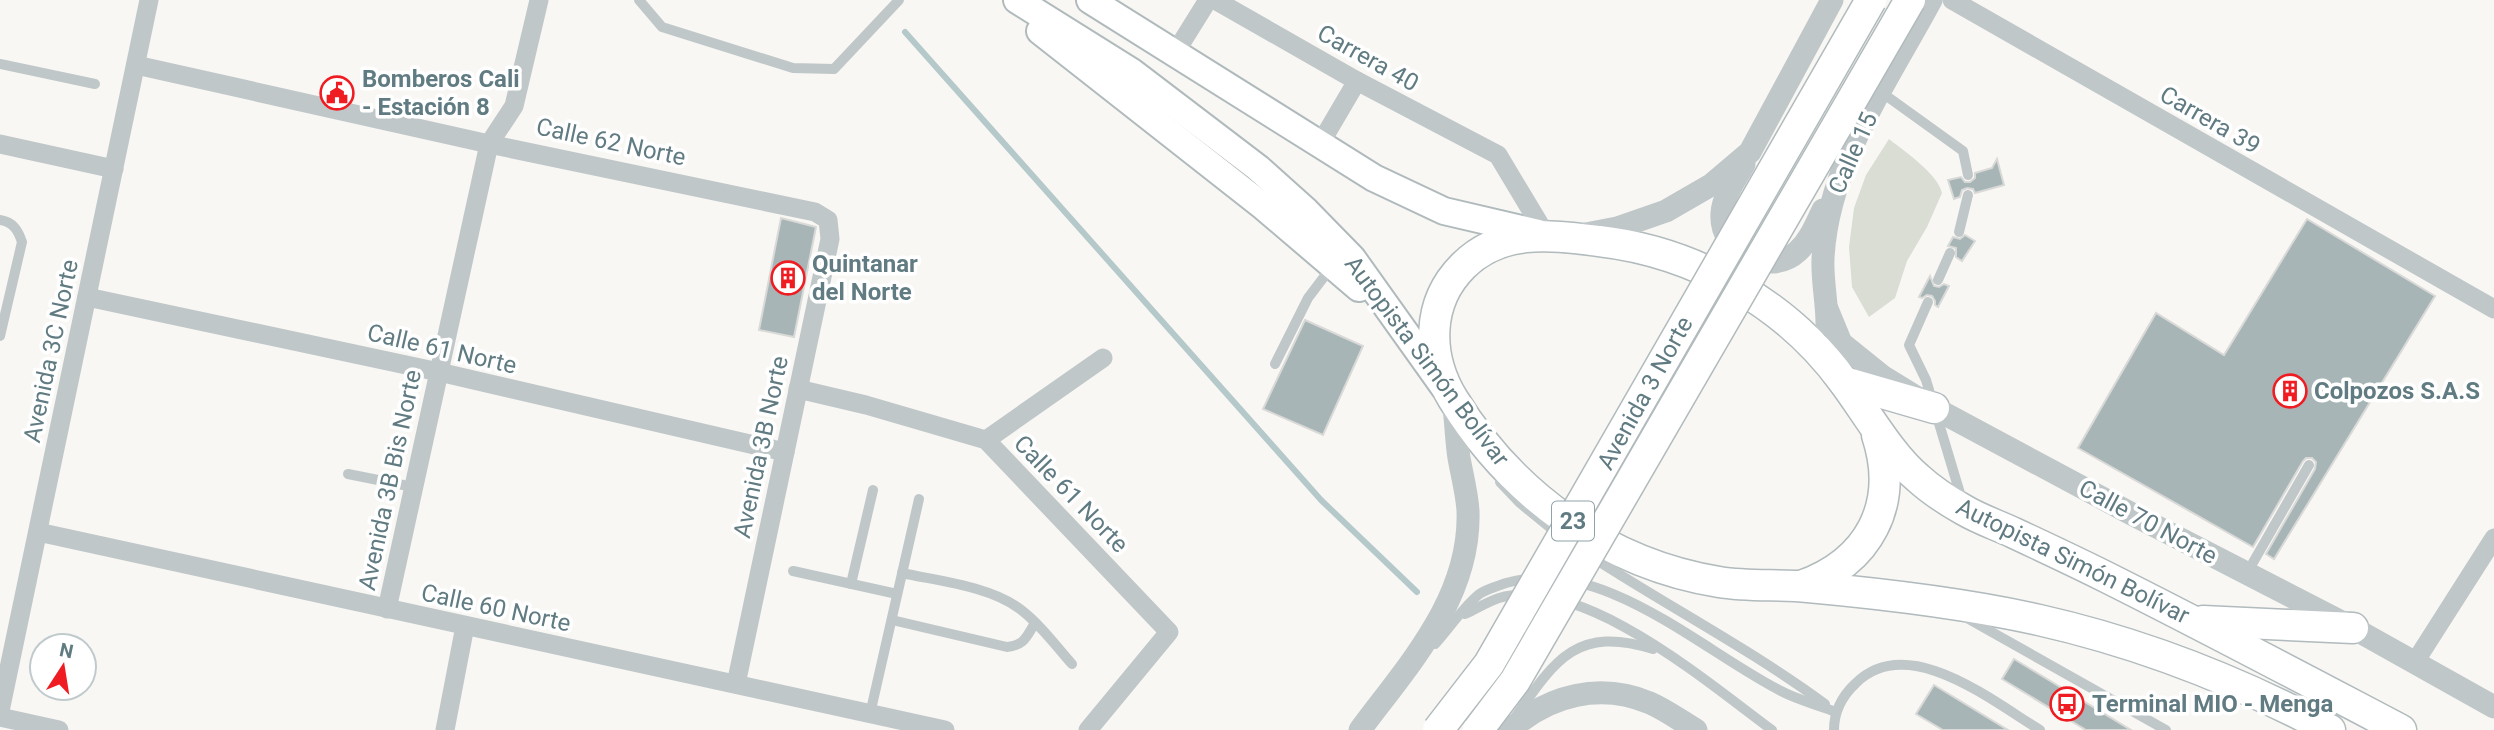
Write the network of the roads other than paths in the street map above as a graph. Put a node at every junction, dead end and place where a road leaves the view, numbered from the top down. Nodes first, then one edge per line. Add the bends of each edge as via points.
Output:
1 (149, 0) edge
2 (539, 0) edge
3 (639, 0) edge
4 (899, 0) edge
5 (1000, 0) edge
6 (1017, 0) edge
7 (1090, 0) edge
8 (1208, 0) edge
9 (1215, 0) edge
10 (1832, 0) edge
11 (1871, 0) edge
12 (1910, 0) edge
13 (1931, 0) edge
14 (1952, 0) edge
15 (1175, 53) junction
16 (0, 64) edge
17 (136, 65) junction
18 (1357, 81) junction
19 (95, 85) dead end
20 (1881, 92) junction
21 (0, 144) edge
22 (489, 144) junction
23 (1320, 144) junction
24 (1750, 152) junction
25 (114, 169) junction
26 (1968, 175) dead end
27 (1833, 191) junction
28 (1968, 195) dead end
29 (0, 220) edge
30 (828, 220) joint
31 (1959, 232) dead end
32 (1556, 237) junction
33 (1950, 253) dead end
34 (1333, 265) junction
35 (1938, 280) dead end
36 (87, 297) junction
37 (1928, 302) dead end
38 (1827, 309) junction
39 (2494, 309) edge
40 (1396, 320) junction
41 (1724, 320) joint
42 (0, 335) edge
43 (1103, 358) dead end
44 (1275, 364) dead end
45 (1835, 371) junction
46 (439, 372) junction
47 (798, 389) junction
48 (1453, 400) junction
49 (1934, 408) junction
50 (1866, 415) junction
51 (986, 440) junction
52 (785, 452) junction
53 (1481, 457) dead end
54 (2309, 465) dead end
55 (348, 474) dead end
56 (1495, 475) dead end
57 (413, 487) junction
58 (873, 490) dead end
59 (919, 499) dead end
60 (1965, 510) junction
61 (38, 532) junction
62 (2494, 538) edge
63 (793, 571) dead end
64 (902, 573) junction
65 (2246, 573) junction
66 (851, 584) junction
67 (1800, 586) junction
68 (897, 594) junction
69 (1938, 602) junction
70 (387, 609) junction
71 (1458, 618) junction
72 (892, 620) junction
73 (2193, 621) junction
74 (1035, 623) junction
75 (465, 626) junction
76 (2353, 628) junction
77 (1663, 652) junction
78 (2415, 662) junction
79 (1072, 664) dead end
80 (4, 673) edge
81 (736, 684) junction
82 (2494, 707) edge
83 (0, 711) edge
84 (1836, 712) junction
85 (0, 717) edge
86 (869, 722) edge
87 (59, 730) edge
88 (445, 730) edge
89 (945, 730) edge
90 (1088, 730) edge
91 (1360, 730) edge
92 (1368, 730) edge
93 (1438, 730) edge
94 (1478, 730) edge
95 (1508, 730) edge
96 (1696, 730) edge
97 (1772, 730) edge
98 (1834, 730) edge
99 (2040, 730) edge
100 (2166, 730) edge
101 (2330, 730) edge
102 (2401, 730) edge

1 - 17 street, Avenida 3C Norte
2 - 22 street, Avenida 3B Bis Norte via 514,106
3 - 4 lane via 662,27 793,68 834,69
5 - 34 main road
6 - 40 main road, Autopista Simón Bolívar via 1132,72 1258,168 1352,257
7 - 15 main road, Autopista Simón Bolívar
8 - 15 street
9 - 18 street, Carrera 40
10 - 24 street
11 - 93 main road, Avenida 3 Norte / 23, bridge via 1489,664
12 - 41 main road, Calle 15 / 23, bridge
13 - 20 street, Calle 15
14 - 39 street, Carrera 39
15 - 23 main road, Autopista Simón Bolívar
16 - 19 lane
17 - 22 street, Calle 62 Norte
17 - 25 street, Avenida 3C Norte
18 - 23 street
18 - 32 street, Carrera 40 via 1498,155
20 - 26 lane via 1963,151
20 - 27 street, Calle 15
21 - 25 street
22 - 30 street, Calle 62 Norte via 815,212
22 - 46 street, Avenida 3B Bis Norte
23 - 32 main road, Autopista Simón Bolívar via 1374,178 1444,211
24 - 27 street via 1725,198 1722,213 1730,242 1753,260 1776,261 1797,252
24 - 32 street via 1710,186 1665,211 1617,228
25 - 36 street, Avenida 3C Norte
27 - 38 street, Calle 15 via 1822,260
28 - 31 lane
29 - 42 lane via 18,229 22,242
30 - 47 street, Avenida 3B Norte via 830,239
32 - 45 main road, Autopista Simón Bolívar via 1644,249 1709,272 1792,326
32 - 48 main road via 1520,237 1496,243 1468,262 1447,288 1435,319 1434,353
33 - 35 lane
34 - 40 main road
34 - 44 lane via 1308,298
36 - 46 street, Calle 61 Norte
36 - 61 street, Avenida 3C Norte
37 - 49 lane via 1909,345
38 - 45 street, Calle 15
38 - 49 street, Calle 70 Norte via 1841,343 1882,376
40 - 48 main road, Autopista Simón Bolívar
41 - 94 main road, Avenida 3 Norte / 23, bridge via 1515,681
43 - 51 street
45 - 49 main road
45 - 50 main road, Autopista Simón Bolívar
46 - 52 street, Calle 61 Norte
46 - 57 street, Avenida 3B Bis Norte
47 - 51 street, Calle 61 Norte
47 - 52 street, Avenida 3B Norte
48 - 53 lane
48 - 67 main road, Autopista Simón Bolívar via 1517,481 1600,542 1697,578
48 - 91 street via 1468,510 1460,570 1438,623
49 - 60 lane
49 - 65 street, Calle 70 Norte
50 - 60 main road, Autopista Simón Bolívar via 1915,476
50 - 67 main road via 1883,454 1886,476 1878,518 1862,545 1839,568
51 - 90 street, Calle 61 Norte via 1169,632
52 - 81 street, Avenida 3B Norte
54 - 65 lane
55 - 57 lane
56 - 84 lane via 1520,503 1572,544 1720,634
57 - 70 street, Avenida 3B Bis Norte
58 - 66 lane
59 - 64 lane
60 - 73 main road, Autopista Simón Bolívar
61 - 70 street, Calle 60 Norte
61 - 80 street, Avenida 3C Norte
62 - 78 street
63 - 66 lane
64 - 68 lane
64 - 74 lane via 987,593 1020,609
65 - 76 street, Calle 70 Norte
66 - 68 lane
67 - 69 main road, Autopista Simón Bolívar
68 - 72 lane
69 - 100 lane
69 - 101 main road, Autopista Simón Bolívar via 2040,620 2152,652 2285,706
70 - 75 street, Calle 60 Norte
71 - 77 lane via 1500,598 1563,599 1604,616
71 - 84 lane via 1480,593 1522,578 1547,577 1596,587 1619,595 1782,692
71 - 92 lane
72 - 74 lane via 1007,647 1018,646
72 - 86 lane
73 - 76 main road
73 - 102 main road, Autopista Simón Bolívar
74 - 79 lane
75 - 81 street, Calle 60 Norte
75 - 88 street
76 - 78 street, Calle 70 Norte
77 - 95 lane via 1628,642 1591,642 1578,648 1550,669
77 - 97 lane
78 - 82 street, Calle 70 Norte
80 - 83 street, Avenida 3C Norte
81 - 86 street, Calle 60 Norte
84 - 98 lane
84 - 99 lane via 1849,689 1867,672 1887,665 1916,665 1956,680
85 - 87 street
86 - 89 street, Calle 60 Norte
95 - 96 street via 1549,703 1599,693 1626,695 1651,704

